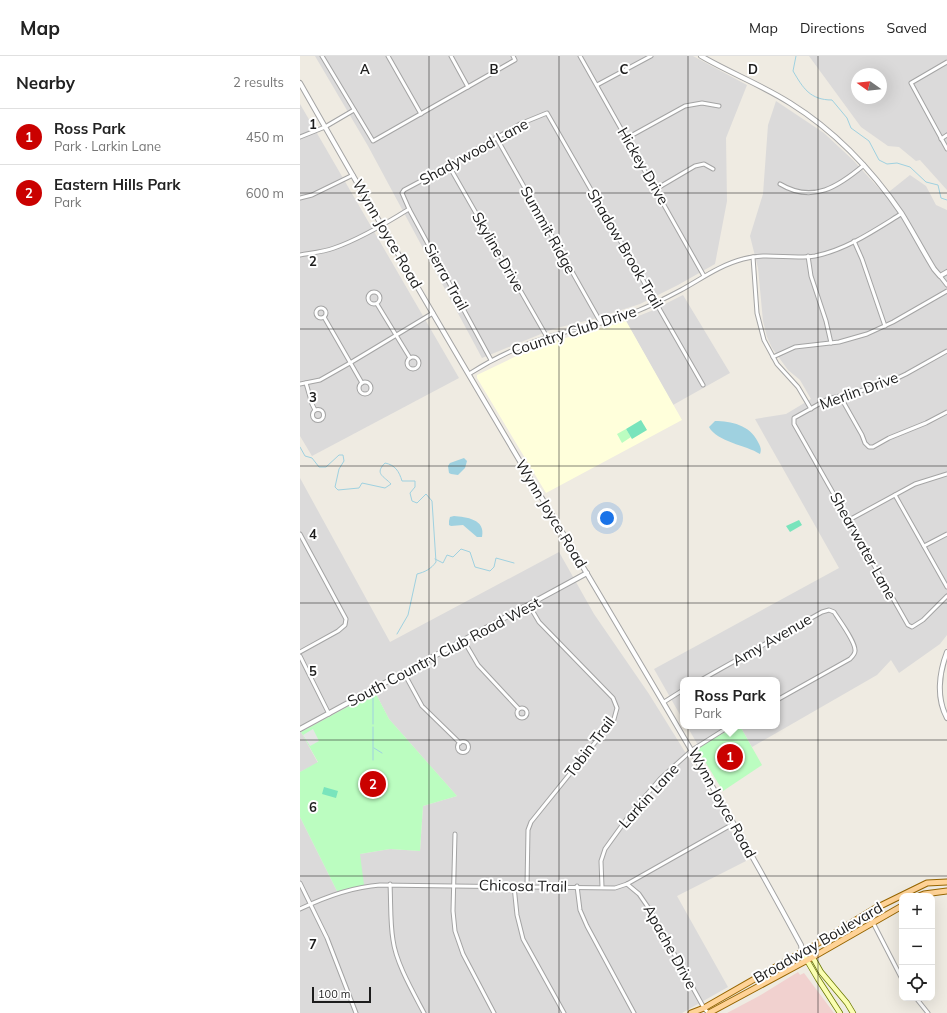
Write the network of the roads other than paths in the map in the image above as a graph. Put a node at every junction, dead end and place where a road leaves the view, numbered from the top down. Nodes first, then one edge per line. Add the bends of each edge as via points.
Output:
1 (322, 56) edge
2 (388, 56) edge
3 (451, 56) edge
4 (580, 56) edge
5 (651, 56) edge
6 (701, 56) edge
7 (514, 58) edge
8 (947, 62) edge
9 (300, 83) edge
10 (597, 85) junction
11 (468, 87) junction
12 (719, 106) dead end
13 (354, 110) junction
14 (547, 113) joint
15 (421, 114) junction
16 (325, 127) junction
17 (947, 135) edge
18 (300, 137) edge
19 (496, 137) junction
20 (627, 138) junction
21 (941, 138) junction
22 (947, 149) edge
23 (864, 165) junction
24 (449, 166) junction
25 (713, 168) dead end
26 (353, 175) junction
27 (780, 184) dead end
28 (656, 189) junction
29 (402, 193) joint
30 (300, 198) edge
31 (409, 209) junction
32 (901, 214) junction
33 (381, 226) junction
34 (854, 241) junction
35 (300, 255) edge
36 (808, 256) junction
37 (753, 257) junction
38 (947, 272) edge
39 (704, 276) junction
40 (940, 276) junction
41 (947, 285) edge
42 (947, 291) edge
43 (656, 303) junction
44 (377, 304) junction
45 (433, 313) junction
46 (324, 317) dead end
47 (601, 323) junction
48 (885, 326) junction
49 (397, 335) junction
50 (547, 337) junction
51 (831, 343) junction
52 (947, 351) edge
53 (773, 357) junction
54 (410, 358) junction
55 (491, 360) junction
56 (350, 363) junction
57 (469, 374) junction
58 (306, 383) junction
59 (362, 383) junction
60 (300, 384) edge
61 (703, 385) dead end
62 (840, 396) junction
63 (811, 409) junction
64 (315, 410) dead end
65 (947, 412) edge
66 (794, 421) joint
67 (947, 474) edge
68 (895, 495) junction
69 (849, 520) junction
70 (300, 534) edge
71 (947, 534) edge
72 (924, 546) junction
73 (587, 573) junction
74 (947, 587) edge
75 (947, 596) edge
76 (529, 605) junction
77 (464, 641) junction
78 (300, 652) edge
79 (947, 652) edge
80 (300, 656) edge
81 (404, 673) junction
82 (706, 677) edge
83 (680, 692) edge
84 (780, 698) edge
85 (664, 702) junction
86 (519, 709) dead end
87 (329, 714) junction
88 (947, 718) edge
89 (300, 729) edge
90 (725, 729) edge
91 (460, 743) dead end
92 (692, 750) junction
93 (733, 824) junction
94 (455, 834) dead end
95 (947, 881) edge
96 (300, 883) edge
97 (390, 884) junction
98 (627, 884) junction
99 (454, 885) junction
100 (514, 886) junction
101 (527, 886) junction
102 (578, 886) junction
103 (602, 887) junction
104 (947, 891) edge
105 (932, 893) edge
106 (311, 904) junction
107 (899, 908) edge
108 (300, 909) edge
109 (868, 913) junction
110 (872, 923) junction
111 (801, 945) junction
112 (808, 949) junction
113 (802, 952) junction
114 (812, 957) junction
115 (806, 960) junction
116 (899, 973) edge
117 (759, 976) junction
118 (763, 984) junction
119 (918, 1001) edge
120 (704, 1008) junction
121 (356, 1013) edge
122 (424, 1013) edge
123 (494, 1013) edge
124 (564, 1013) edge
125 (634, 1013) edge
126 (691, 1013) edge
127 (709, 1013) edge
128 (840, 1013) edge
129 (852, 1013) edge
130 (928, 1013) edge

1 - 13 street
2 - 15 street
3 - 11 street
4 - 10 street, Hickey Drive
5 - 10 street
6 - 23 street via 806,113
7 - 11 street
8 - 21 street via 911,83
9 - 16 street, Wynn Joyce Road
10 - 20 street, Hickey Drive
11 - 15 street
12 - 20 street via 702,103 685,106
13 - 15 street via 373,141
13 - 16 street
14 - 19 street, Shadywood Lane
14 - 43 street, Shadow Brook Trail
16 - 18 street
16 - 26 street, Wynn Joyce Road
17 - 21 street
19 - 24 street, Shadywood Lane
19 - 47 street, Summit Ridge
20 - 28 street, Hickey Drive
21 - 22 street
23 - 27 street via 841,183 814,193 794,191
23 - 32 street
24 - 29 street, Shadywood Lane
24 - 50 street, Skyline Drive
25 - 28 street via 704,164 695,166
26 - 30 street via 312,195
26 - 33 street, Wynn Joyce Road
28 - 39 street, Hickey Drive
29 - 31 street, Sierra Trail
31 - 33 street
31 - 55 street, Sierra Trail
32 - 34 street, Country Club Drive
32 - 40 street
33 - 35 street via 333,248
33 - 45 street, Wynn Joyce Road
34 - 36 street, Country Club Drive via 827,252
34 - 48 street
36 - 37 street, Country Club Drive
36 - 51 street via 811,276
37 - 39 street, Country Club Drive via 733,262
37 - 53 street via 758,323
38 - 40 street
39 - 43 street, Country Club Drive
40 - 41 street
42 - 48 street
43 - 47 street, Country Club Drive
43 - 61 street, Shadow Brook Trail
44 - 44 street via 368,301 371,293 379,294
44 - 49 street
45 - 49 street
45 - 57 street, Wynn Joyce Road
46 - 56 street
47 - 50 street, Country Club Drive
48 - 51 street
49 - 54 street
49 - 56 street
50 - 55 street, Country Club Drive
51 - 53 street via 795,347
52 - 62 street, Merlin Drive via 883,385
53 - 63 street via 798,387
54 - 54 street via 406,362 407,366 410,369 416,368 417,359
55 - 57 street, Country Club Drive
56 - 58 street via 320,380
56 - 59 street
57 - 73 street, Wynn Joyce Road
58 - 60 street
58 - 64 street
59 - 59 street via 360,392 367,395 372,390 371,386 366,382
62 - 63 street, Merlin Drive via 828,399
62 - 65 street via 869,447
63 - 66 street, Merlin Drive via 794,418
66 - 69 street, Shearwater Lane
67 - 68 street via 923,480
68 - 69 street
68 - 72 street
69 - 75 street, Shearwater Lane via 908,624 912,627 923,620
70 - 78 street via 346,618 345,625 338,631
71 - 72 street
72 - 74 street
73 - 76 street, South Country Club Road West
73 - 85 street, Wynn Joyce Road
76 - 77 street, South Country Club Road West
76 - 101 street, Tobin Trail via 539,622 613,698 617,708 614,719 531,822 528,830
77 - 81 street, South Country Club Road West
77 - 86 street via 478,665
79 - 88 street via 940,684 943,709
80 - 87 street
81 - 87 street, South Country Club Road West
81 - 91 street via 422,706
82 - 84 street, Amy Avenue via 822,612 834,612 854,644 855,652 850,659
83 - 85 street
85 - 92 street, Wynn Joyce Road
87 - 89 street, South Country Club Road West
90 - 92 street, Larkin Lane
92 - 93 street, Wynn Joyce Road
92 - 103 street, Larkin Lane via 660,779 604,849 601,862
93 - 98 street, Chicosa Trail
93 - 111 street, Wynn Joyce Road
94 - 99 street
95 - 104 street
95 - 109 main road, Broadway Boulevard via 927,883
96 - 106 street
97 - 99 street, Chicosa Trail
97 - 106 street, Chicosa Trail via 365,886 341,892
97 - 122 street via 396,955
98 - 103 street, Chicosa Trail via 615,888
98 - 120 street, Apache Drive via 639,894 650,910
99 - 100 street, Chicosa Trail
99 - 123 street via 453,912 457,937
100 - 101 street, Chicosa Trail
100 - 124 street via 523,939
101 - 102 street, Chicosa Trail
102 - 103 street, Chicosa Trail
102 - 125 street via 580,910 587,926
104 - 105 main road
106 - 108 street, Chicosa Trail
106 - 121 street
107 - 110 main road, Broadway Boulevard
109 - 110 street
109 - 112 main road, Broadway Boulevard
110 - 114 main road, Broadway Boulevard
110 - 116 street
111 - 112 street
111 - 113 street, Wynn Joyce Road
112 - 113 main road, Broadway Boulevard
112 - 114 main road
113 - 115 main road, Wynn Joyce Road
113 - 117 main road, Broadway Boulevard
114 - 115 main road, Broadway Boulevard
114 - 129 main road via 821,972 847,1002
115 - 118 main road, Broadway Boulevard
115 - 128 main road, Wynn Joyce Road
117 - 118 main road
117 - 120 main road, Broadway Boulevard
118 - 127 main road, Broadway Boulevard
119 - 130 street
120 - 126 main road, Broadway Boulevard
120 - 127 street, Apache Drive

